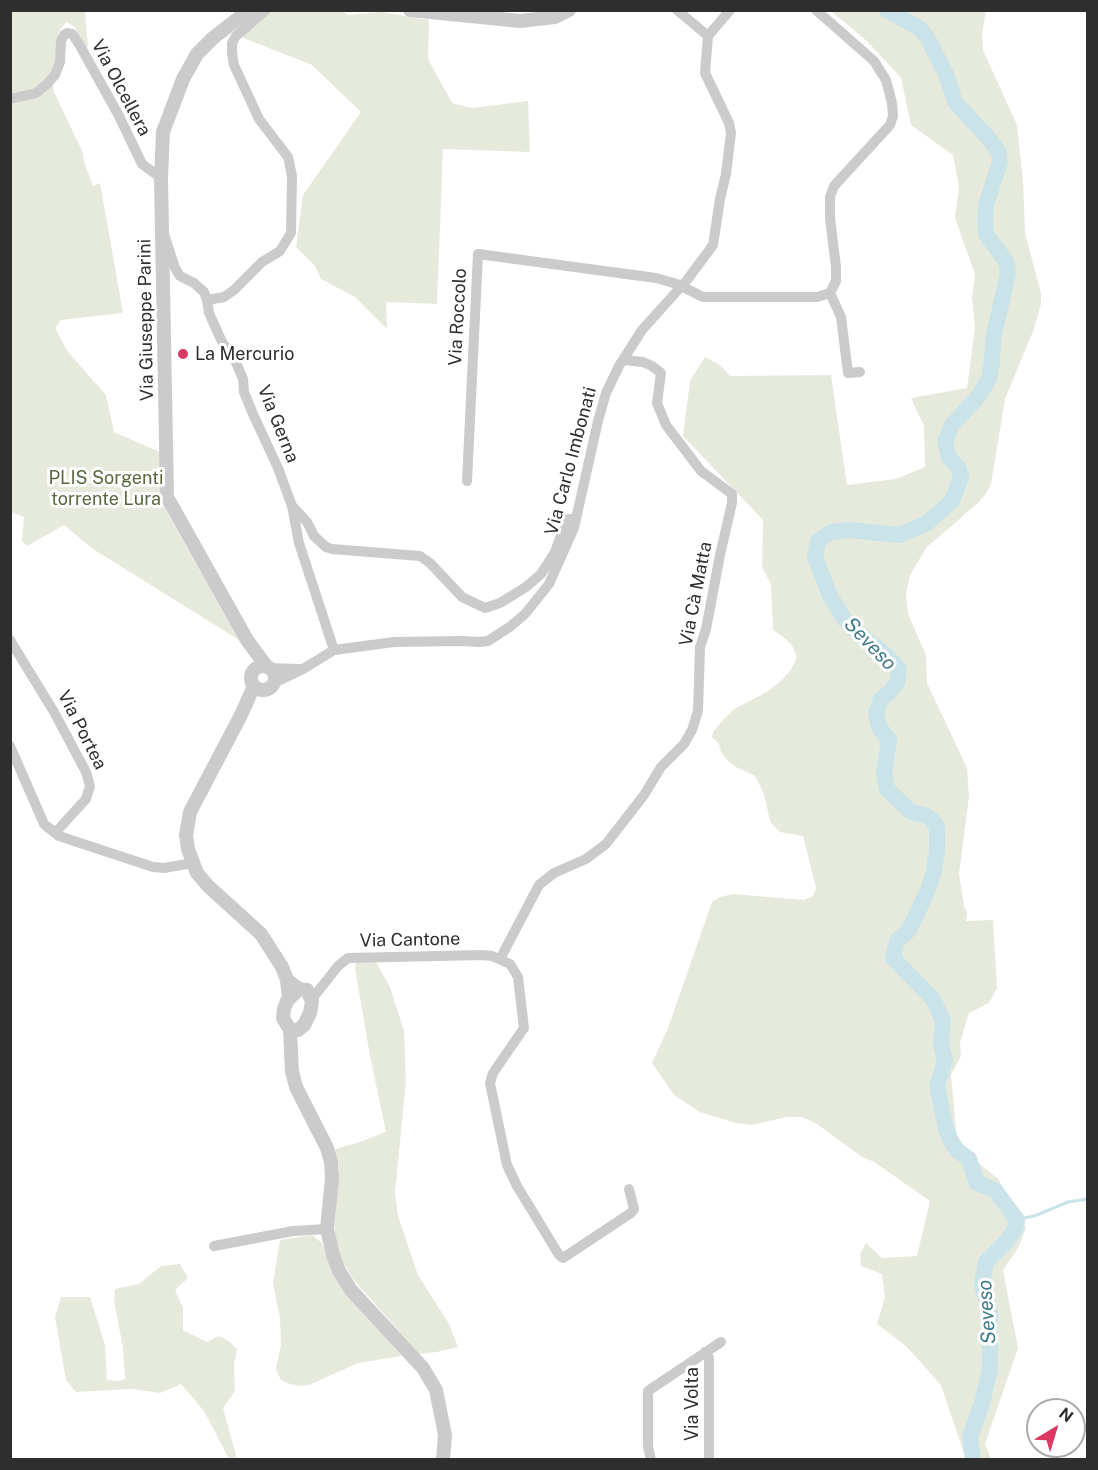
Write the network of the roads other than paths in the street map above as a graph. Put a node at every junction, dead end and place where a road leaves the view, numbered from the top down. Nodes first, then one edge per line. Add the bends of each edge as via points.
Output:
1 (249, 10) edge
2 (266, 10) edge
3 (410, 10) edge
4 (569, 10) edge
5 (677, 10) edge
6 (730, 10) edge
7 (816, 10) edge
8 (708, 36) junction
9 (10, 99) edge
10 (161, 178) junction
11 (162, 228) junction
12 (681, 287) junction
13 (830, 293) junction
14 (207, 300) junction
15 (624, 360) junction
16 (860, 372) dead end
17 (466, 481) dead end
18 (292, 506) junction
19 (576, 519) junction
20 (10, 640) edge
21 (247, 640) junction
22 (334, 650) junction
23 (267, 667) junction
24 (303, 669) junction
25 (261, 683) junction
26 (10, 747) edge
27 (55, 833) junction
28 (193, 863) junction
29 (505, 961) junction
30 (302, 994) junction
31 (296, 1028) junction
32 (629, 1189) dead end
33 (327, 1229) junction
34 (214, 1246) dead end
35 (721, 1342) dead end
36 (705, 1352) junction
37 (709, 1457) dead end
38 (443, 1460) edge
39 (651, 1460) edge

1 - 10 street, Via Giuseppe Parini via 197,54 183,79 163,132
2 - 14 street via 236,36 231,53 259,119 288,157 292,176 291,233 280,251 262,262 229,294
3 - 4 street via 520,21 555,17
5 - 8 street
6 - 8 street
7 - 13 street via 874,61 886,80 893,116 834,186 830,197 836,281
8 - 12 street, Via Carlo Imbonati via 705,73 729,123 731,142 713,245
9 - 10 street, Via Olcellera via 36,93 47,84 60,62 64,35 72,34 142,164
10 - 11 street, Via Giuseppe Parini
11 - 14 street, Via Gerna via 175,268 204,292
11 - 21 street, Via Giuseppe Parini via 166,496
12 - 13 street via 703,297 721,298 816,297
12 - 15 street, Via Carlo Imbonati via 642,330
12 - 17 street, Via Roccolo via 656,278 478,254
13 - 16 street via 841,317 848,374
14 - 18 street, Via Gerna via 209,313 223,344 232,353 244,392
15 - 19 street, Via Carlo Imbonati via 606,393
15 - 29 street, Via Cà Matta via 644,362 661,373 657,403 666,425 701,471 732,494 700,647 698,711 684,744 661,767 606,844 539,885
18 - 19 street via 326,547 420,556 462,597 485,608 518,593 542,574 567,519
18 - 22 street, Via Gerna via 299,543
19 - 22 street, Via Carlo Imbonati via 558,566 537,600 493,639 394,642
20 - 27 street, Via Portea via 87,772 90,786 86,799
21 - 23 street, Via Giuseppe Parini
21 - 25 street, Via Giuseppe Parini
22 - 24 street, Via Carlo Imbonati
23 - 24 street
23 - 25 street, Via Giuseppe Parini via 274,674
24 - 25 street, Via Carlo Imbonati
25 - 28 street via 190,812 186,835
26 - 27 street via 44,824
27 - 28 street via 153,867
28 - 30 street via 208,886 261,934 287,980
29 - 30 street, Via Cantone via 482,955 348,958 321,986
29 - 32 street via 518,977 524,1028 490,1083 507,1165 517,1186 563,1258 632,1214
30 - 31 street via 310,1013
30 - 31 street via 284,1009 283,1018
31 - 33 street via 292,1055 296,1087 331,1162
33 - 34 street via 293,1231
33 - 38 street via 339,1271 351,1290 423,1368 436,1390 445,1435
35 - 36 street, Via Volta
36 - 37 street, Via Volta via 709,1358
36 - 39 street, Via Volta via 648,1390

